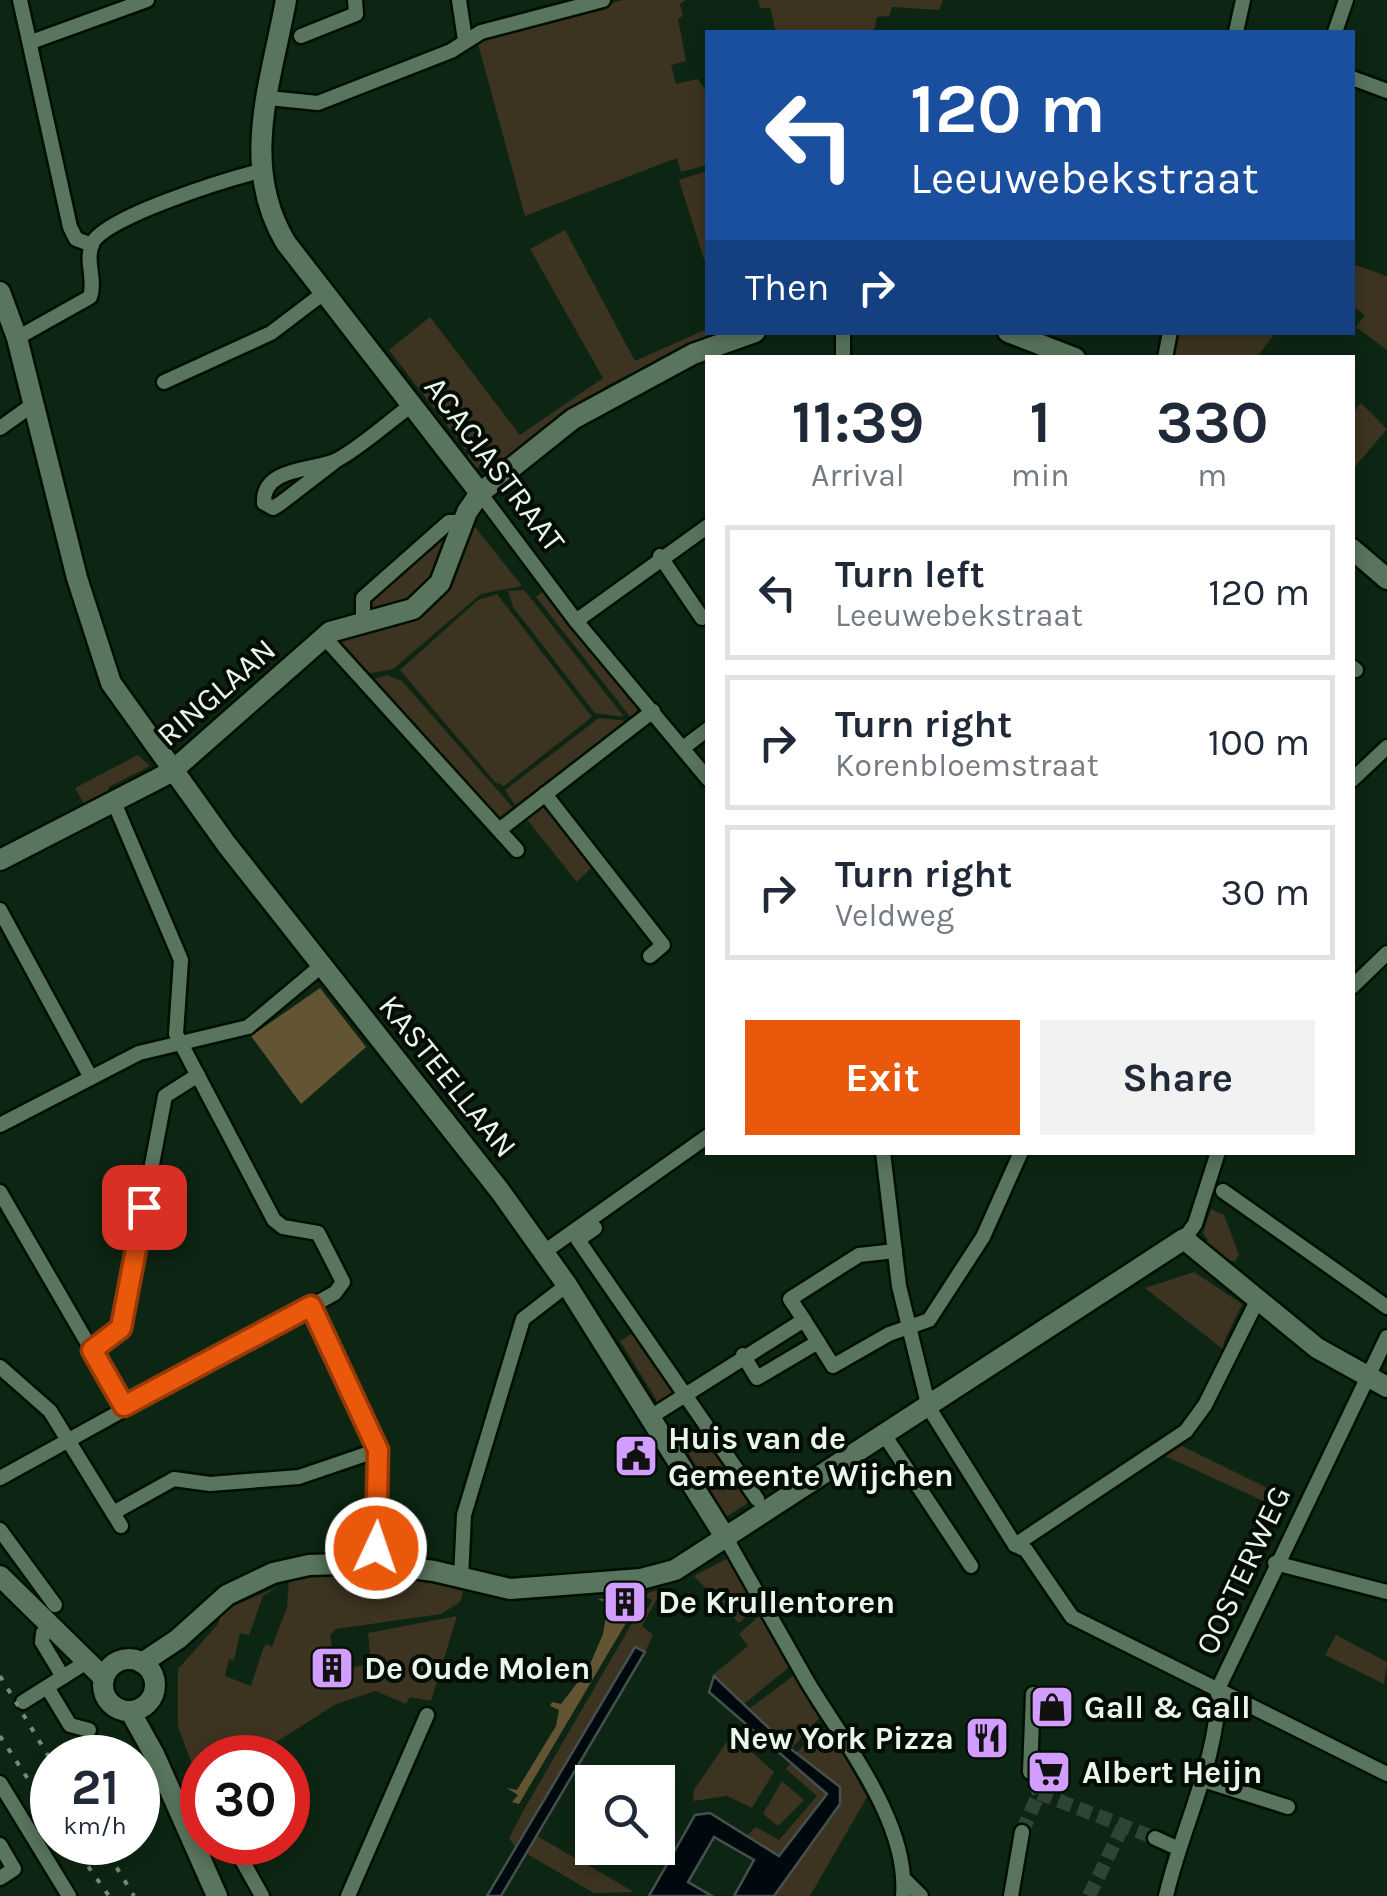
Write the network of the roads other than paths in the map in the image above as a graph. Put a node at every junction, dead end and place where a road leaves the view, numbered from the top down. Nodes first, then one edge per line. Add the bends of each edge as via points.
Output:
1 (20, 0) edge
2 (147, 0) edge
3 (286, 0) edge
4 (356, 0) edge
5 (459, 0) edge
6 (603, 0) edge
7 (1243, 0) edge
8 (1346, 0) edge
9 (1236, 30) edge
10 (1336, 30) edge
11 (300, 36) dead end
12 (465, 40) junction
13 (31, 42) junction
14 (1355, 79) edge
15 (1387, 90) edge
16 (268, 98) junction
17 (260, 171) junction
18 (92, 245) junction
19 (0, 292) edge
20 (325, 292) junction
21 (747, 335) edge
22 (1016, 335) edge
23 (18, 338) junction
24 (1067, 355) edge
25 (164, 382) dead end
26 (35, 403) junction
27 (413, 404) junction
28 (0, 428) edge
29 (333, 463) junction
30 (480, 493) junction
31 (464, 522) junction
32 (705, 528) edge
33 (1355, 552) edge
34 (660, 556) junction
35 (1387, 579) edge
36 (702, 618) dead end
37 (576, 621) junction
38 (363, 623) junction
39 (324, 637) junction
40 (652, 711) junction
41 (705, 731) edge
42 (1387, 747) edge
43 (683, 748) junction
44 (170, 772) junction
45 (705, 775) edge
46 (1355, 777) edge
47 (545, 794) junction
48 (114, 800) junction
49 (499, 830) junction
50 (516, 850) dead end
51 (0, 860) edge
52 (0, 910) edge
53 (1387, 953) edge
54 (650, 956) dead end
55 (320, 967) junction
56 (1355, 984) edge
57 (182, 1043) junction
58 (198, 1075) junction
59 (90, 1076) junction
60 (0, 1125) edge
61 (705, 1138) edge
62 (883, 1155) edge
63 (1020, 1155) edge
64 (1217, 1155) edge
65 (1223, 1190) dead end
66 (0, 1192) edge
67 (595, 1228) dead end
68 (1184, 1239) junction
69 (544, 1252) junction
70 (895, 1252) junction
71 (567, 1285) junction
72 (1257, 1301) junction
73 (311, 1306) junction
74 (1387, 1307) edge
75 (804, 1320) junction
76 (909, 1328) junction
77 (1387, 1337) edge
78 (818, 1342) junction
79 (92, 1350) junction
80 (742, 1355) junction
81 (0, 1367) edge
82 (1365, 1376) junction
83 (1387, 1387) edge
84 (686, 1393) junction
85 (124, 1406) junction
86 (929, 1408) junction
87 (652, 1416) junction
88 (885, 1436) junction
89 (67, 1437) junction
90 (378, 1450) junction
91 (0, 1478) edge
92 (757, 1499) dead end
93 (0, 1530) edge
94 (727, 1540) junction
95 (1015, 1545) junction
96 (375, 1563) junction
97 (1276, 1563) junction
98 (971, 1566) dead end
99 (0, 1576) edge
100 (461, 1578) junction
101 (1387, 1592) edge
102 (31, 1604) junction
103 (55, 1605) dead end
104 (43, 1633) dead end
105 (118, 1662) junction
106 (85, 1663) dead end
107 (147, 1669) junction
108 (63, 1678) junction
109 (104, 1678) junction
110 (17, 1685) dead end
111 (47, 1688) junction
112 (1218, 1689) junction
113 (1032, 1694) dead end
114 (138, 1708) junction
115 (426, 1715) dead end
116 (90, 1730) dead end
117 (1030, 1772) tunnel mouth
118 (1387, 1774) edge
119 (1200, 1779) junction
120 (0, 1783) edge
121 (180, 1795) edge
122 (1288, 1806) dead end
123 (1022, 1832) tunnel mouth
124 (1155, 1838) tunnel mouth
125 (0, 1845) edge
126 (1177, 1848) junction
127 (213, 1865) edge
128 (245, 1865) edge
129 (0, 1878) edge
130 (904, 1889) edge
131 (69, 1896) edge
132 (217, 1896) edge
133 (226, 1896) edge
134 (262, 1896) edge
135 (348, 1896) edge
136 (920, 1896) edge
137 (1011, 1896) edge
138 (1166, 1896) edge

1 - 13 street
2 - 13 street
3 - 16 street
4 - 11 street via 356,14
5 - 12 street
6 - 12 street
7 - 9 street
8 - 10 street
12 - 16 street via 318,103
13 - 18 street via 70,227 76,239
14 - 15 street
16 - 17 street
17 - 18 street via 112,226
17 - 20 street, ACACIASTRAAT via 269,214
18 - 23 street via 90,298
19 - 23 street, KASTEELLAAN
20 - 25 street via 271,334
20 - 27 street, ACACIASTRAAT
21 - 30 street, RINGLAAN via 611,395
22 - 24 street
23 - 26 street, KASTEELLAAN
26 - 28 street
26 - 44 street, KASTEELLAAN via 105,668
27 - 29 street
27 - 30 street, ACACIASTRAAT
29 - 29 street via 288,473 264,493 264,503 273,508
30 - 31 street, RINGLAAN
30 - 37 street, ACACIASTRAAT
31 - 38 street via 449,522 363,598
31 - 38 street, RINGLAAN via 436,589 406,613
32 - 34 street
33 - 35 street
34 - 36 street
34 - 37 street
37 - 40 street, ACACIASTRAAT
38 - 39 street, RINGLAAN
39 - 44 street, RINGLAAN
39 - 49 street
40 - 43 street, ACACIASTRAAT
40 - 47 street
41 - 43 street
42 - 46 street
43 - 45 street, ACACIASTRAAT
44 - 48 street, RINGLAAN
44 - 55 street, KASTEELLAAN
47 - 49 street
47 - 54 street via 662,945
48 - 51 street, RINGLAAN
48 - 57 street via 178,950 183,980 176,1034
49 - 50 street
52 - 59 street
53 - 56 street
55 - 57 street via 248,1028
55 - 69 street, KASTEELLAAN via 434,1103
57 - 58 street
57 - 59 street
58 - 73 street via 274,1220 318,1233 342,1277 339,1290
58 - 79 street via 166,1096 121,1328
59 - 60 street
61 - 69 street
62 - 70 street
63 - 76 street via 982,1237 929,1320
64 - 68 street
65 - 74 street
66 - 79 street
67 - 84 street via 578,1240
68 - 72 street
68 - 86 street
69 - 71 street, KASTEELLAAN
70 - 75 street via 859,1255 790,1299
70 - 76 street
71 - 87 street, KASTEELLAAN
71 - 100 street via 524,1319 463,1521
72 - 82 street
72 - 95 street via 1186,1431
73 - 85 street
73 - 90 street
75 - 78 street
75 - 80 street
76 - 78 street via 833,1366
76 - 86 street
77 - 82 street, OOSTERWEG
78 - 80 street via 757,1378
79 - 85 street
80 - 84 street
81 - 89 street via 40,1400
82 - 83 street
82 - 97 street, OOSTERWEG
84 - 87 street
84 - 92 street
85 - 89 street
86 - 88 street
86 - 95 street
87 - 94 street, KASTEELLAAN
88 - 94 street
88 - 98 street
89 - 90 street via 117,1520 174,1479 210,1484 299,1477
89 - 91 street
90 - 96 street
93 - 103 street
94 - 100 street via 648,1578 510,1589
94 - 130 street, KASTEELLAAN via 888,1824
95 - 112 street via 1026,1550 1072,1617
96 - 100 street
96 - 107 street via 325,1562 273,1573 221,1599
97 - 101 street
97 - 112 street, OOSTERWEG
99 - 102 street
102 - 105 street
102 - 109 street
104 - 108 street
105 - 107 street
105 - 109 street
106 - 108 street
107 - 114 street via 154,1691
108 - 111 street
109 - 114 street via 108,1701
110 - 111 street via 25,1701
111 - 116 street via 70,1725
112 - 118 street
112 - 119 street, OOSTERWEG
113 - 117 street
114 - 121 street
114 - 132 street
115 - 135 street
119 - 122 street
119 - 126 street, OOSTERWEG
120 - 131 street
123 - 137 street
124 - 126 street
125 - 129 street via 14,1869
126 - 138 street, OOSTERWEG
127 - 133 street
128 - 134 street
130 - 136 street, KASTEELLAAN

